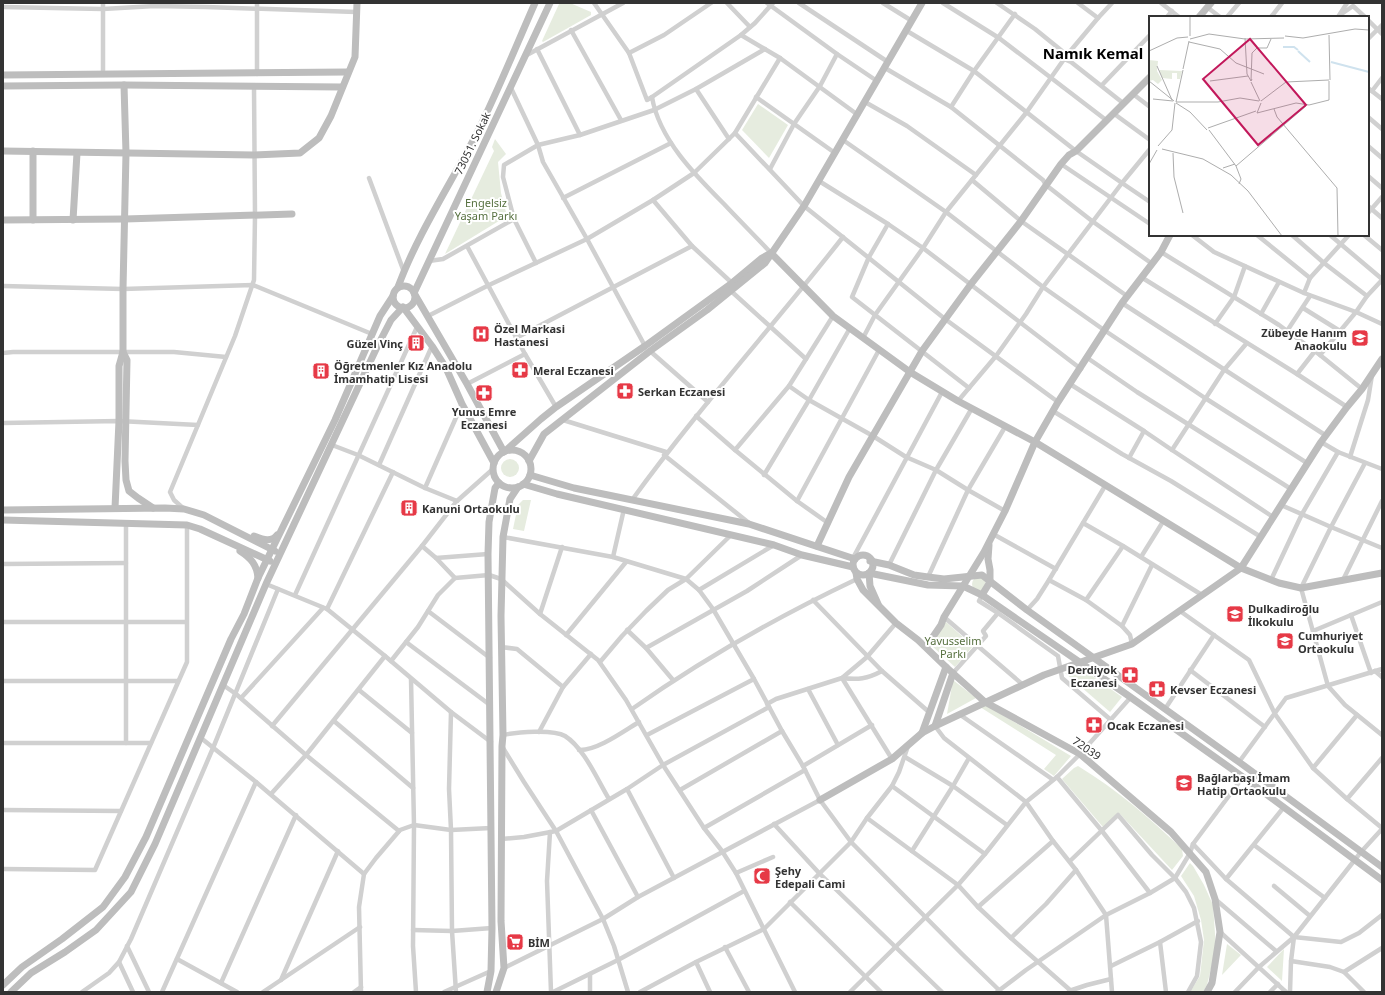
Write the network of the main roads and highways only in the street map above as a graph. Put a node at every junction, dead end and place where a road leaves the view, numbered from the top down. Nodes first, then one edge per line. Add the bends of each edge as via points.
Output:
1 (357, 3) edge
2 (535, 3) edge
3 (550, 3) edge
4 (922, 3) edge
5 (1209, 5) edge
6 (1201, 16) edge
7 (348, 72) junction
8 (3, 75) edge
9 (1149, 78) edge
10 (124, 85) junction
11 (3, 86) edge
12 (342, 87) junction
13 (3, 151) edge
14 (33, 151) junction
15 (77, 153) junction
16 (126, 153) junction
17 (292, 214) dead end
18 (125, 219) junction
19 (3, 220) edge
20 (33, 220) junction
21 (73, 220) junction
22 (1169, 236) edge
23 (771, 253) junction
24 (424, 271) junction
25 (398, 288) junction
26 (414, 294) junction
27 (393, 296) junction
28 (402, 307) junction
29 (428, 315) junction
30 (389, 325) junction
31 (416, 325) junction
32 (648, 348) junction
33 (1381, 362) edge
34 (910, 372) junction
35 (123, 422) junction
36 (1035, 442) junction
37 (504, 452) junction
38 (529, 461) junction
39 (493, 466) junction
40 (530, 475) junction
41 (499, 483) junction
42 (521, 486) junction
43 (3, 504) edge
44 (116, 508) junction
45 (154, 508) junction
46 (3, 510) edge
47 (11, 510) junction
48 (3, 520) edge
49 (224, 525) junction
50 (280, 532) junction
51 (216, 537) junction
52 (992, 537) junction
53 (817, 546) junction
54 (272, 550) junction
55 (280, 554) junction
56 (854, 558) junction
57 (267, 559) junction
58 (870, 561) junction
59 (276, 563) junction
60 (1241, 568) junction
61 (1382, 572) edge
62 (856, 573) junction
63 (869, 573) junction
64 (969, 576) junction
65 (258, 578) junction
66 (990, 582) junction
67 (963, 586) junction
68 (982, 595) junction
69 (878, 604) junction
70 (926, 647) junction
71 (1093, 658) junction
72 (1081, 661) junction
73 (946, 667) junction
74 (953, 673) junction
75 (985, 702) junction
76 (935, 726) junction
77 (922, 733) junction
78 (820, 800) road end
79 (1382, 867) edge
80 (1382, 880) edge
81 (3, 985) edge
82 (498, 990) edge
83 (11, 992) edge
84 (487, 992) edge
85 (1207, 992) edge

1 - 7 main road via 355,57
2 - 25 main road via 477,132
3 - 24 main road, 73051. Sokak
4 - 23 main road via 804,206
5 - 6 main road
7 - 8 main road
7 - 12 main road
9 - 34 main road via 1060,164 1021,220 945,319
10 - 11 main road
10 - 12 main road
10 - 16 main road
12 - 16 main road via 319,138 300,153
13 - 14 main road
14 - 15 main road
14 - 20 main road
15 - 16 main road
15 - 21 main road
16 - 18 main road
17 - 18 main road
18 - 21 main road
18 - 35 main road via 123,289 124,352 127,360
19 - 20 main road
20 - 21 main road
22 - 36 main road via 1161,252 1127,296 1086,357
23 - 32 main road via 766,263
23 - 34 main road via 833,316
24 - 26 main road, 73051. Sokak
24 - 29 main road via 420,294
25 - 26 main road via 408,286
25 - 27 main road
26 - 28 main road via 411,305
26 - 29 main road
27 - 28 main road via 395,302
27 - 50 main road via 380,316 335,420
28 - 30 main road
28 - 31 main road
29 - 37 main road
30 - 31 main road via 398,319 406,318
30 - 55 main road
31 - 39 main road via 446,368
32 - 37 main road via 556,407
32 - 38 main road via 544,434
33 - 60 main road via 1323,438
34 - 36 main road
34 - 53 main road via 849,477
35 - 44 main road
35 - 45 main road via 126,480 129,491
36 - 52 main road
36 - 60 main road
37 - 38 main road via 516,450
37 - 39 main road via 496,458
38 - 40 main road
39 - 41 main road via 495,479
40 - 42 main road
40 - 53 main road via 574,488 749,524
41 - 42 main road via 508,488
41 - 84 main road via 495,488 490,515 488,554 492,928 491,971
42 - 62 main road via 774,545
42 - 82 main road via 510,499 503,537 501,579 501,945 504,968
43 - 47 main road
44 - 45 main road
44 - 47 main road
45 - 49 main road via 184,509
46 - 47 main road
48 - 51 main road via 187,525
49 - 50 main road via 263,540 275,538
49 - 54 main road
50 - 54 main road
51 - 57 main road
51 - 65 main road via 253,561
52 - 64 main road
52 - 66 main road via 988,559
53 - 56 main road
54 - 55 main road
54 - 57 main road
55 - 59 main road
56 - 58 main road via 864,556
56 - 62 main road
57 - 59 main road
57 - 65 main road
58 - 63 main road via 872,567
58 - 64 main road via 914,575 944,579
59 - 83 main road via 155,844 131,892 96,930 31,973
60 - 61 main road via 1279,583 1302,588
60 - 71 main road via 1132,644
62 - 63 main road
62 - 69 main road, 72039 via 863,590
63 - 67 main road via 928,585
63 - 69 main road via 870,586
64 - 66 main road via 982,574
64 - 67 main road
65 - 81 main road via 146,838 125,877 102,907 22,967
66 - 68 main road
66 - 71 main road
67 - 68 main road
67 - 70 main road
68 - 72 main road
69 - 70 main road, 72039 via 896,623
70 - 73 main road, 72039
71 - 72 main road
71 - 79 main road
72 - 75 main road via 1022,684
72 - 80 main road
73 - 74 main road, 72039
73 - 77 main road
74 - 75 main road, 72039
74 - 76 main road
75 - 76 main road
75 - 85 main road, 72039 via 1080,754 1171,832 1206,872 1215,899 1220,932 1212,983
76 - 77 main road
77 - 78 main road via 892,759

